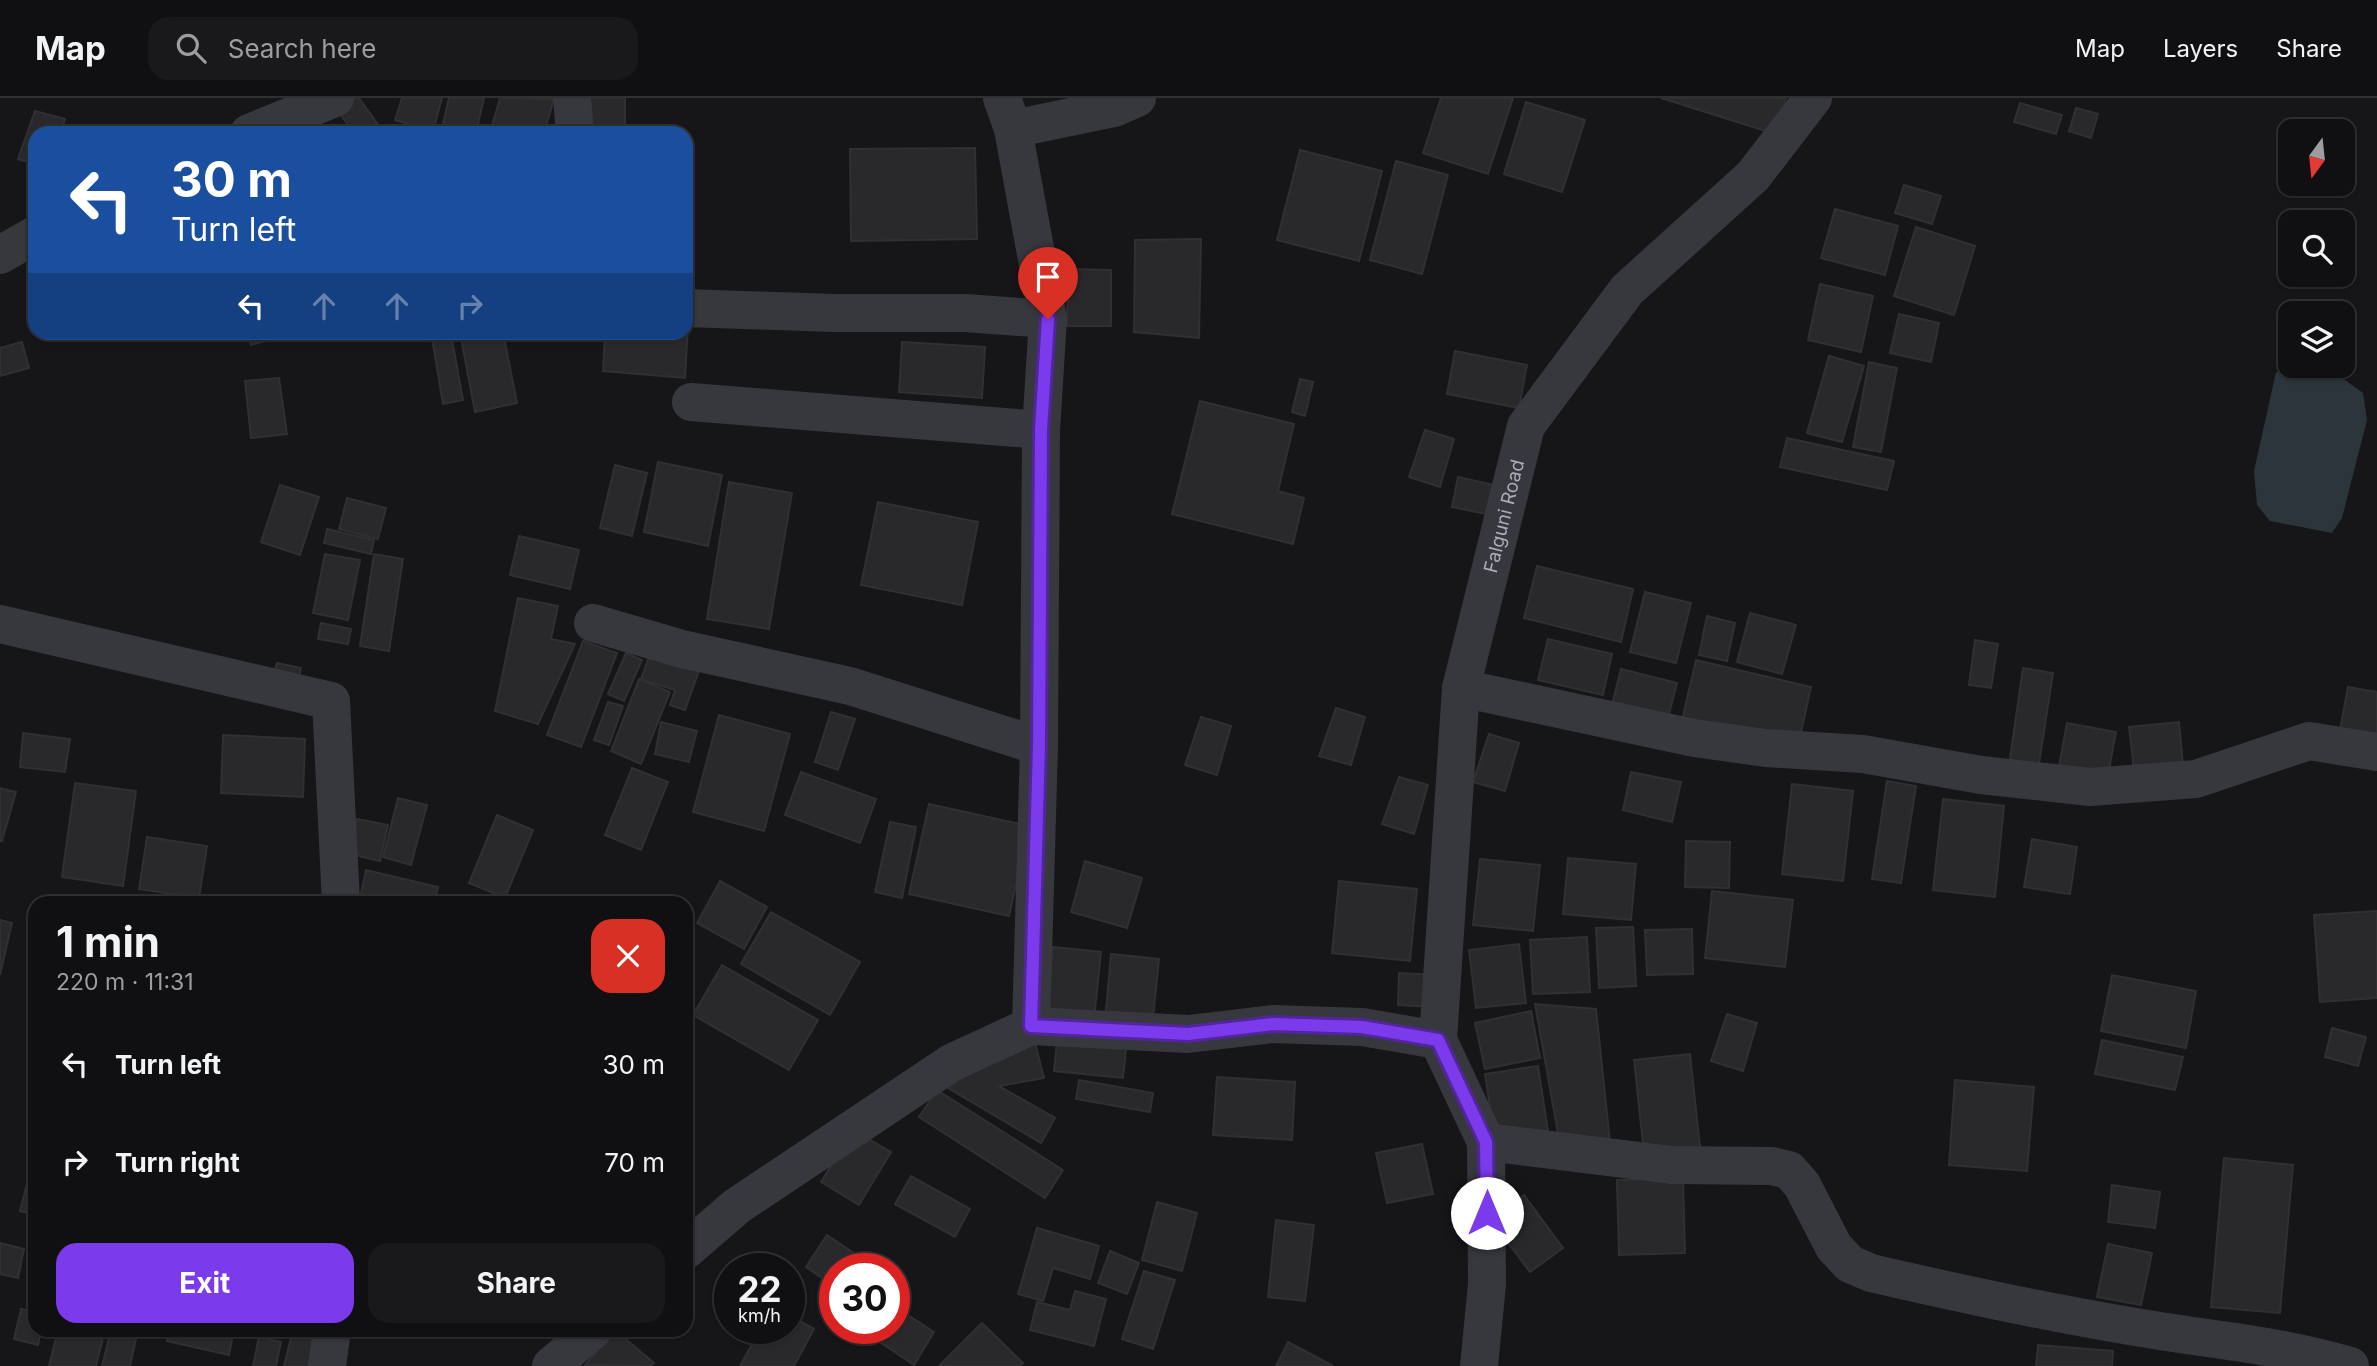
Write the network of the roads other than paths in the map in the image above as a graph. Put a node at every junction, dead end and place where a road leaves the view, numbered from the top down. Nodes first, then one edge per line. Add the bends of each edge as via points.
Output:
1 (335, 98) edge
2 (572, 98) edge
3 (1137, 98) edge
4 (1813, 98) edge
5 (1007, 113) edge
6 (266, 126) edge
7 (574, 126) edge
8 (28, 239) edge
9 (0, 255) edge
10 (693, 308) edge
11 (1048, 319) junction
12 (691, 402) dead end
13 (1041, 430) junction
14 (593, 623) dead end
15 (0, 624) edge
16 (1461, 688) junction
17 (1039, 746) junction
18 (2377, 752) edge
19 (341, 896) edge
20 (1031, 1026) junction
21 (1438, 1040) junction
22 (1486, 1142) junction
23 (693, 1244) edge
24 (331, 1337) edge
25 (585, 1337) edge
26 (327, 1366) edge
27 (551, 1366) edge
28 (1479, 1366) edge
29 (2350, 1366) edge

1 - 6 street
2 - 7 street
3 - 5 street via 1114,107
4 - 16 street, Falguni Road via 1753,176 1627,290 1526,426
5 - 11 street
8 - 9 street
10 - 11 street
11 - 13 street
12 - 13 street
13 - 17 street
14 - 17 street via 682,649 850,686
15 - 19 street via 331,701
16 - 18 street via 1694,738 1863,754 1981,775 2091,787 2196,779 2309,741
16 - 21 street, Falguni Road
17 - 20 street
20 - 21 street via 1188,1034 1273,1024 1362,1027
20 - 23 street via 951,1063 737,1206
21 - 22 street
22 - 28 street via 1487,1284
22 - 29 street via 1672,1165 1788,1170 1802,1185 1834,1247 1850,1264 1871,1273 2048,1311 2313,1355
24 - 26 street
25 - 27 street

